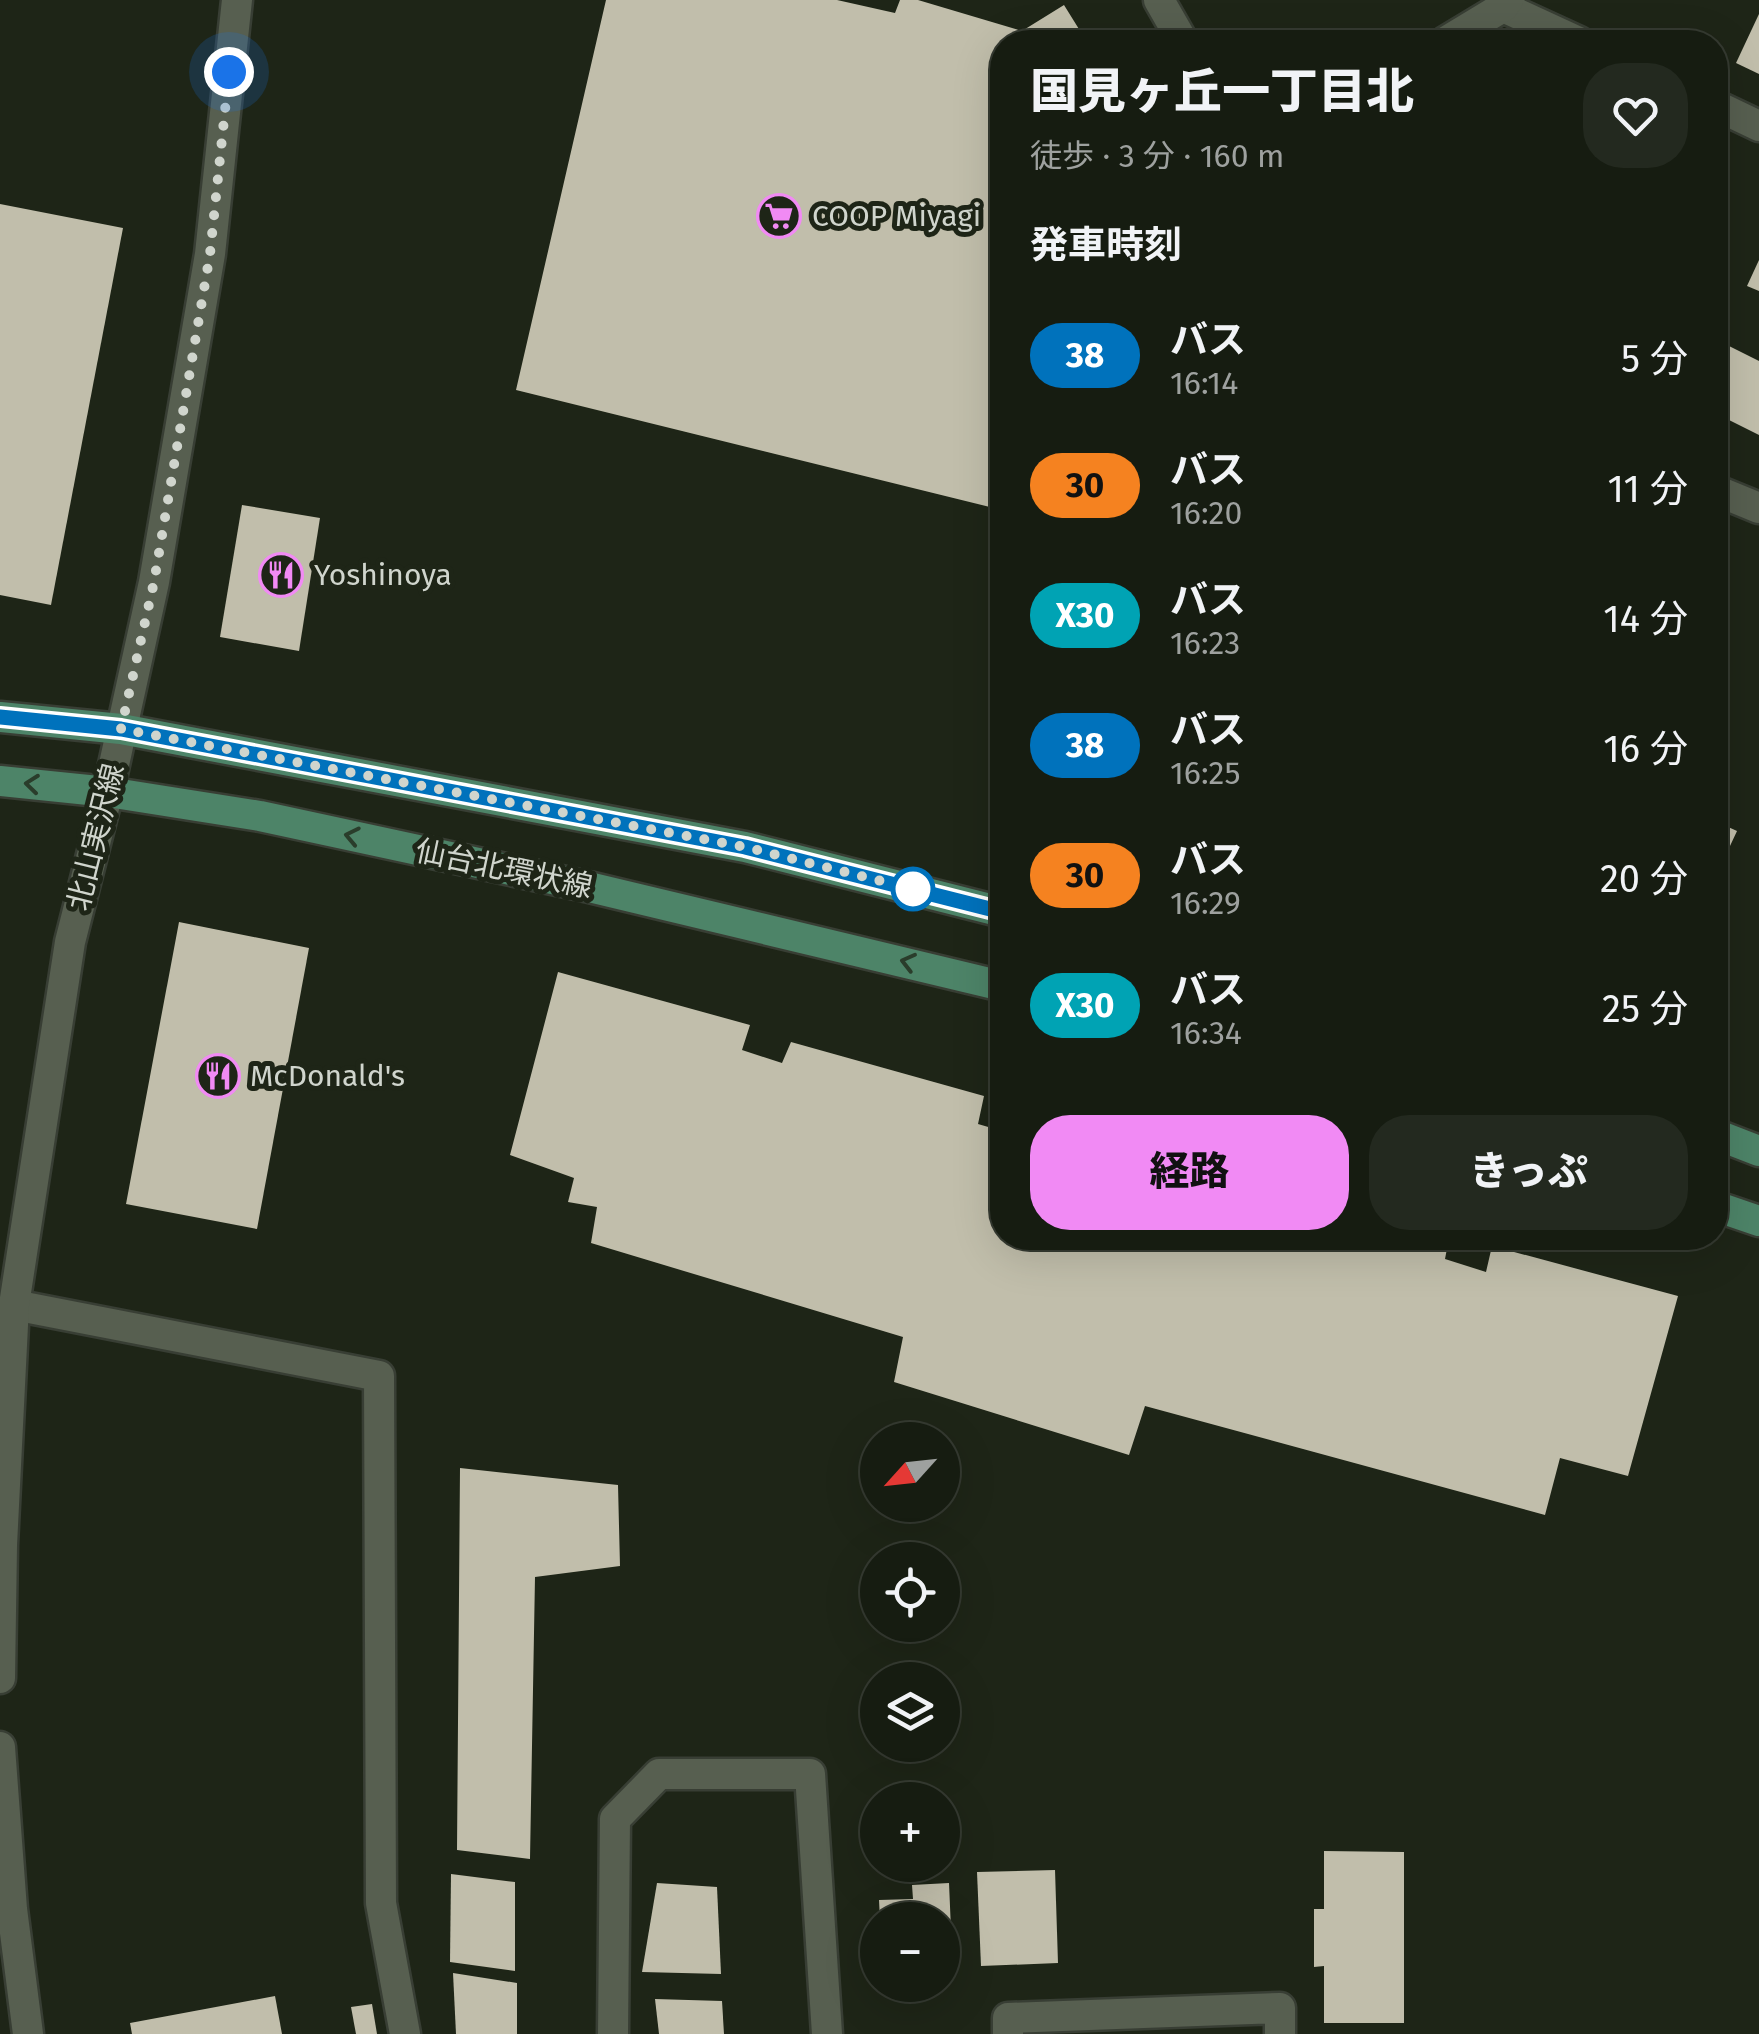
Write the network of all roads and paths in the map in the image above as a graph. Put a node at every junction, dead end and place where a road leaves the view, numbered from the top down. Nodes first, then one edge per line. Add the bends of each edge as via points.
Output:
1 (237, 0) edge
2 (1158, 0) edge
3 (1505, 4) edge
4 (1176, 30) edge
5 (1465, 30) edge
6 (1556, 30) edge
7 (1728, 111) edge
8 (1759, 126) edge
9 (1728, 495) edge
10 (1759, 508) edge
11 (0, 716) edge
12 (121, 729) junction
13 (0, 781) edge
14 (108, 792) junction
15 (990, 909) edge
16 (990, 983) edge
17 (1728, 1139) edge
18 (1759, 1151) edge
19 (1728, 1210) edge
20 (1759, 1221) edge
21 (14, 1306) junction
22 (0, 1678) edge
23 (0, 1747) edge
24 (28, 2034) edge
25 (405, 2034) edge
26 (613, 2034) edge
27 (827, 2034) edge
28 (1008, 2034) edge
29 (1280, 2034) edge

1 - 12 street, 北山実沢線 via 210,254 154,582
2 - 4 street
3 - 5 street
3 - 6 street
7 - 8 street
9 - 10 street
11 - 12 main road
12 - 14 street, 北山実沢線
12 - 15 main road via 745,847
14 -> 13 main road, 仙台北環状線
16 -> 14 main road, 仙台北環状線 via 551,879 260,816
14 - 21 street, 北山実沢線 via 70,942
17 - 18 main road
19 - 20 main road
21 - 22 street, 北山実沢線
21 - 25 street via 379,1376 381,1903
23 - 24 street
26 - 27 street via 615,1819 659,1774 810,1774
28 - 29 street via 1008,2018 1280,2008

